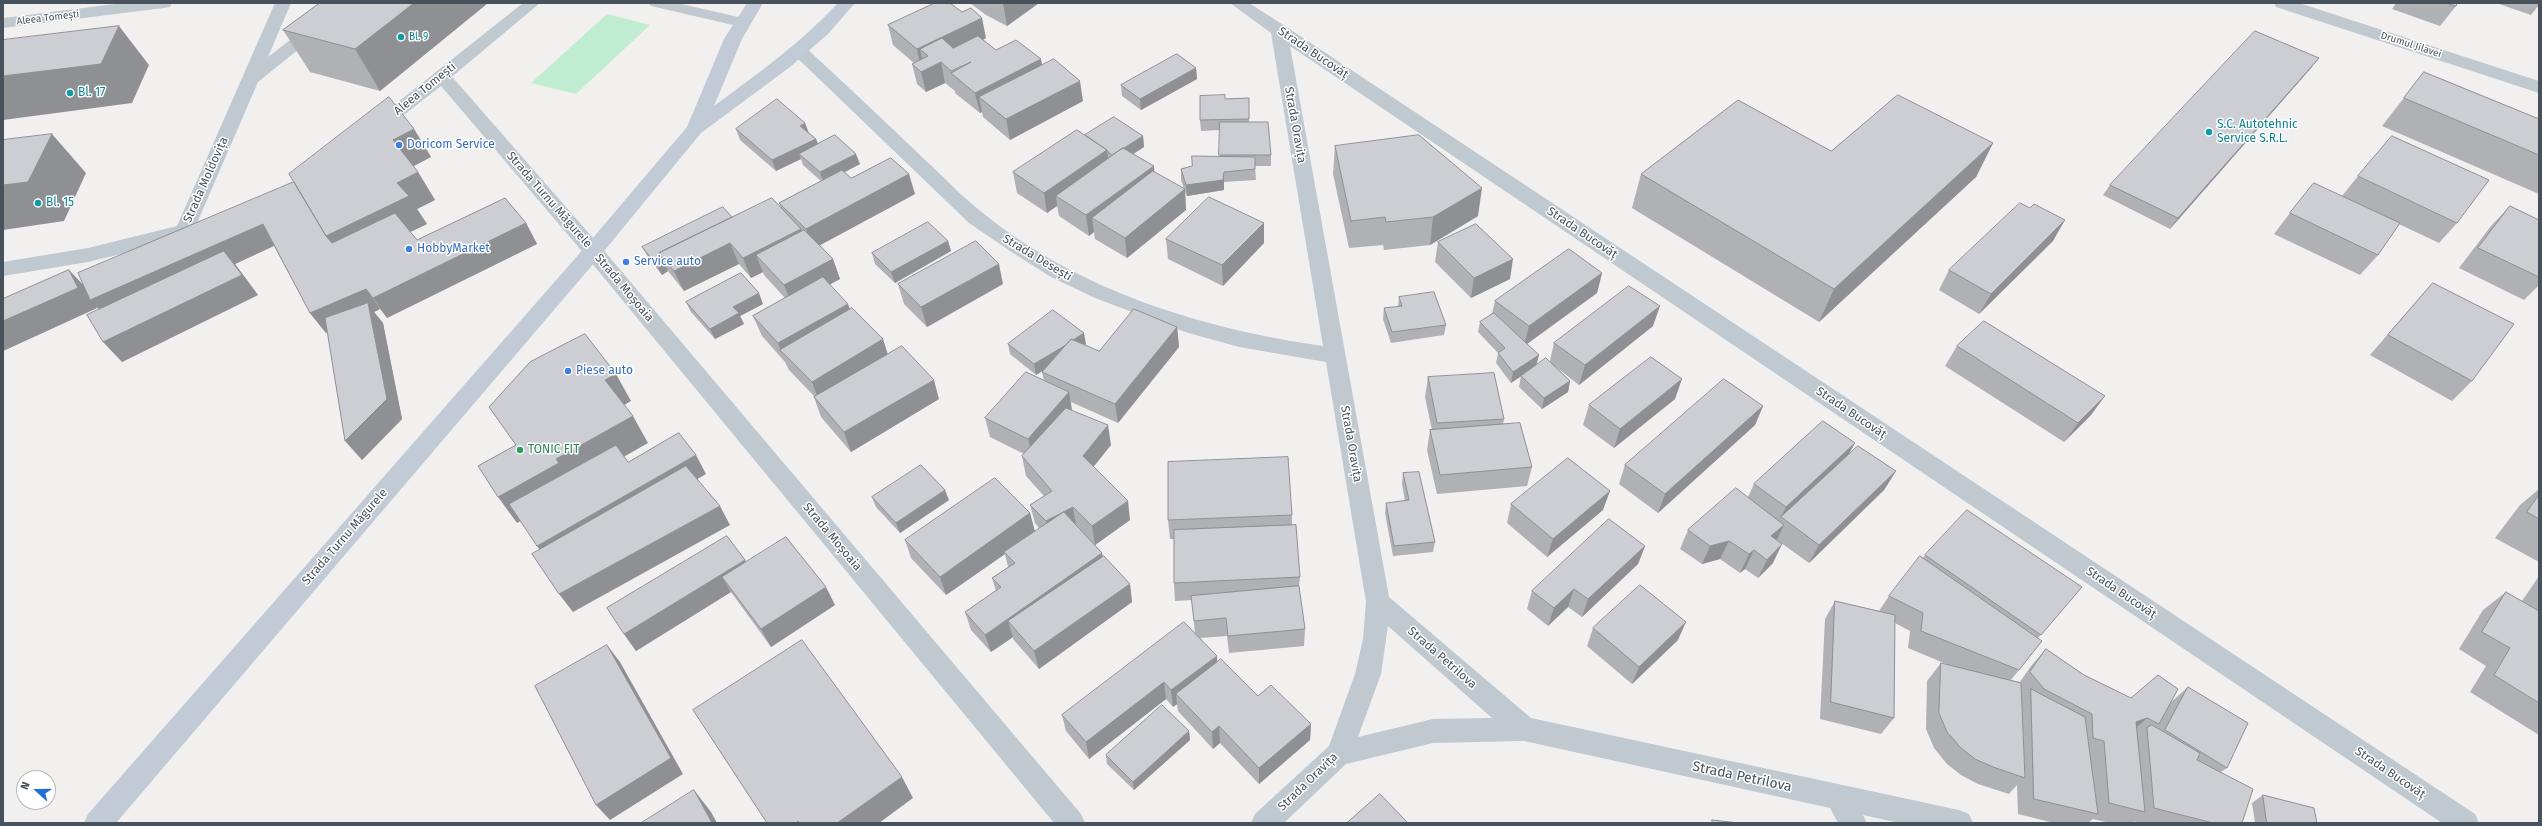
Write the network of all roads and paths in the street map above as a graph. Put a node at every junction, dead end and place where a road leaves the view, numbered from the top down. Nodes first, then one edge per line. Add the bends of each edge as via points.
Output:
1 (164, 3) edge
2 (283, 3) edge
3 (348, 3) edge
4 (532, 3) edge
5 (656, 3) edge
6 (755, 3) edge
7 (847, 3) edge
8 (1230, 3) edge
9 (2282, 3) edge
10 (1246, 8) edge
11 (742, 22) junction
12 (3, 23) edge
13 (1279, 30) junction
14 (799, 51) junction
15 (442, 76) junction
16 (250, 80) junction
17 (2539, 88) edge
18 (695, 129) junction
19 (363, 138) edge
20 (206, 224) edge
21 (184, 232) junction
22 (593, 251) junction
23 (3, 269) edge
24 (1336, 356) junction
25 (1378, 602) junction
26 (1524, 729) junction
27 (1339, 754) junction
28 (1839, 798) junction
29 (98, 823) edge
30 (1071, 823) edge
31 (1264, 823) edge
32 (1853, 823) edge
33 (1959, 823) edge
34 (2465, 823) edge

1 - 12 street, Aleea Tomești
2 - 16 street, Strada Moldovița
3 - 16 street
4 - 15 lane, Aleea Tomești
5 - 11 lane
6 - 11 main road, Strada Turnu Măgurele
7 - 14 main road, Strada Turnu Măgurele
8 - 10 street, Strada Bucovăț
9 - 17 street, Drumul Jilavei
10 - 13 street, Strada Bucovăț
11 - 18 main road, Strada Turnu Măgurele
13 - 24 street, Strada Oravița
13 - 34 street, Strada Bucovăț
14 - 18 main road, Strada Turnu Măgurele
14 - 24 street, Strada Desești via 976,218 1045,265 1117,300 1194,328 1263,346
15 - 19 street, Aleea Tomești
15 - 22 street, Strada Turnu Măgurele
16 - 21 street, Strada Moldovița
18 - 22 main road, Strada Turnu Măgurele
20 - 21 street
21 - 23 street, Strada Moldovița via 88,255
22 - 29 main road, Strada Turnu Măgurele
22 - 30 street, Strada Moșoaia
24 - 25 street, Strada Oravița
25 - 26 street, Strada Petrilova
25 - 27 street, Strada Oravița via 1368,674
26 - 27 street, Strada Petrilova via 1433,731
26 - 28 street, Strada Petrilova
27 - 31 street, Strada Oravița
28 - 32 street
28 - 33 street, Strada Petrilova

